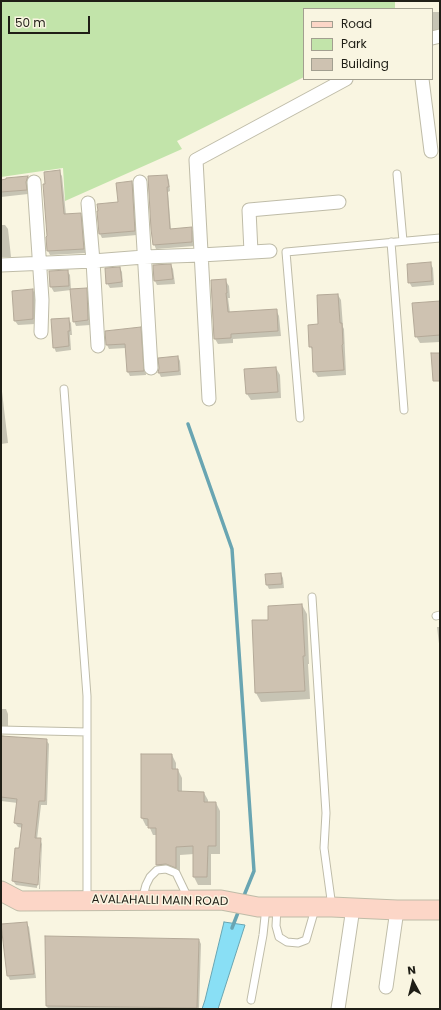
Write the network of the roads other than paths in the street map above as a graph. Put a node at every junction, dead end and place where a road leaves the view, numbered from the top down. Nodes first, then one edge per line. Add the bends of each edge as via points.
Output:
1 (344, 80) edge
2 (422, 80) edge
3 (431, 151) dead end
4 (397, 174) dead end
5 (34, 182) dead end
6 (140, 182) dead end
7 (339, 202) dead end
8 (88, 203) dead end
9 (440, 238) edge
10 (403, 241) junction
11 (391, 242) junction
12 (270, 251) dead end
13 (251, 252) junction
14 (201, 255) junction
15 (144, 257) junction
16 (93, 261) junction
17 (40, 263) junction
18 (1, 265) edge
19 (41, 332) dead end
20 (98, 346) dead end
21 (151, 368) dead end
22 (64, 389) dead end
23 (209, 399) dead end
24 (404, 410) dead end
25 (300, 418) dead end
26 (312, 597) dead end
27 (1, 730) edge
28 (87, 732) junction
29 (1, 891) edge
30 (87, 900) junction
31 (142, 900) junction
32 (188, 900) junction
33 (267, 907) junction
34 (324, 907) junction
35 (353, 908) junction
36 (397, 910) junction
37 (440, 910) edge
38 (386, 987) dead end
39 (251, 1000) dead end
40 (338, 1009) edge

1 - 14 street via 196,160
2 - 3 street
4 - 10 lane
5 - 17 street
6 - 15 street
7 - 13 street via 249,210
8 - 16 street
9 - 10 lane
10 - 11 lane
11 - 24 lane
11 - 25 lane via 286,252
12 - 13 street
13 - 14 street
14 - 15 street
14 - 23 street
15 - 16 street
15 - 21 street
16 - 17 street
16 - 20 street
17 - 18 street
17 - 19 street
22 - 28 lane via 87,696
26 - 34 lane via 326,813
27 - 28 lane
28 - 30 lane
29 - 30 main road, AVALAHALLI MAIN ROAD via 20,900
30 - 31 main road, AVALAHALLI MAIN ROAD
31 - 32 main road, AVALAHALLI MAIN ROAD
31 - 32 lane via 150,877 157,870 166,869 176,873
32 - 33 main road, AVALAHALLI MAIN ROAD via 221,900
33 - 34 main road, AVALAHALLI MAIN ROAD
33 - 34 lane via 279,937 286,942 298,943 306,940
33 - 39 lane
34 - 35 main road, AVALAHALLI MAIN ROAD
35 - 36 main road, AVALAHALLI MAIN ROAD
35 - 40 street
36 - 37 main road, AVALAHALLI MAIN ROAD
36 - 38 street

